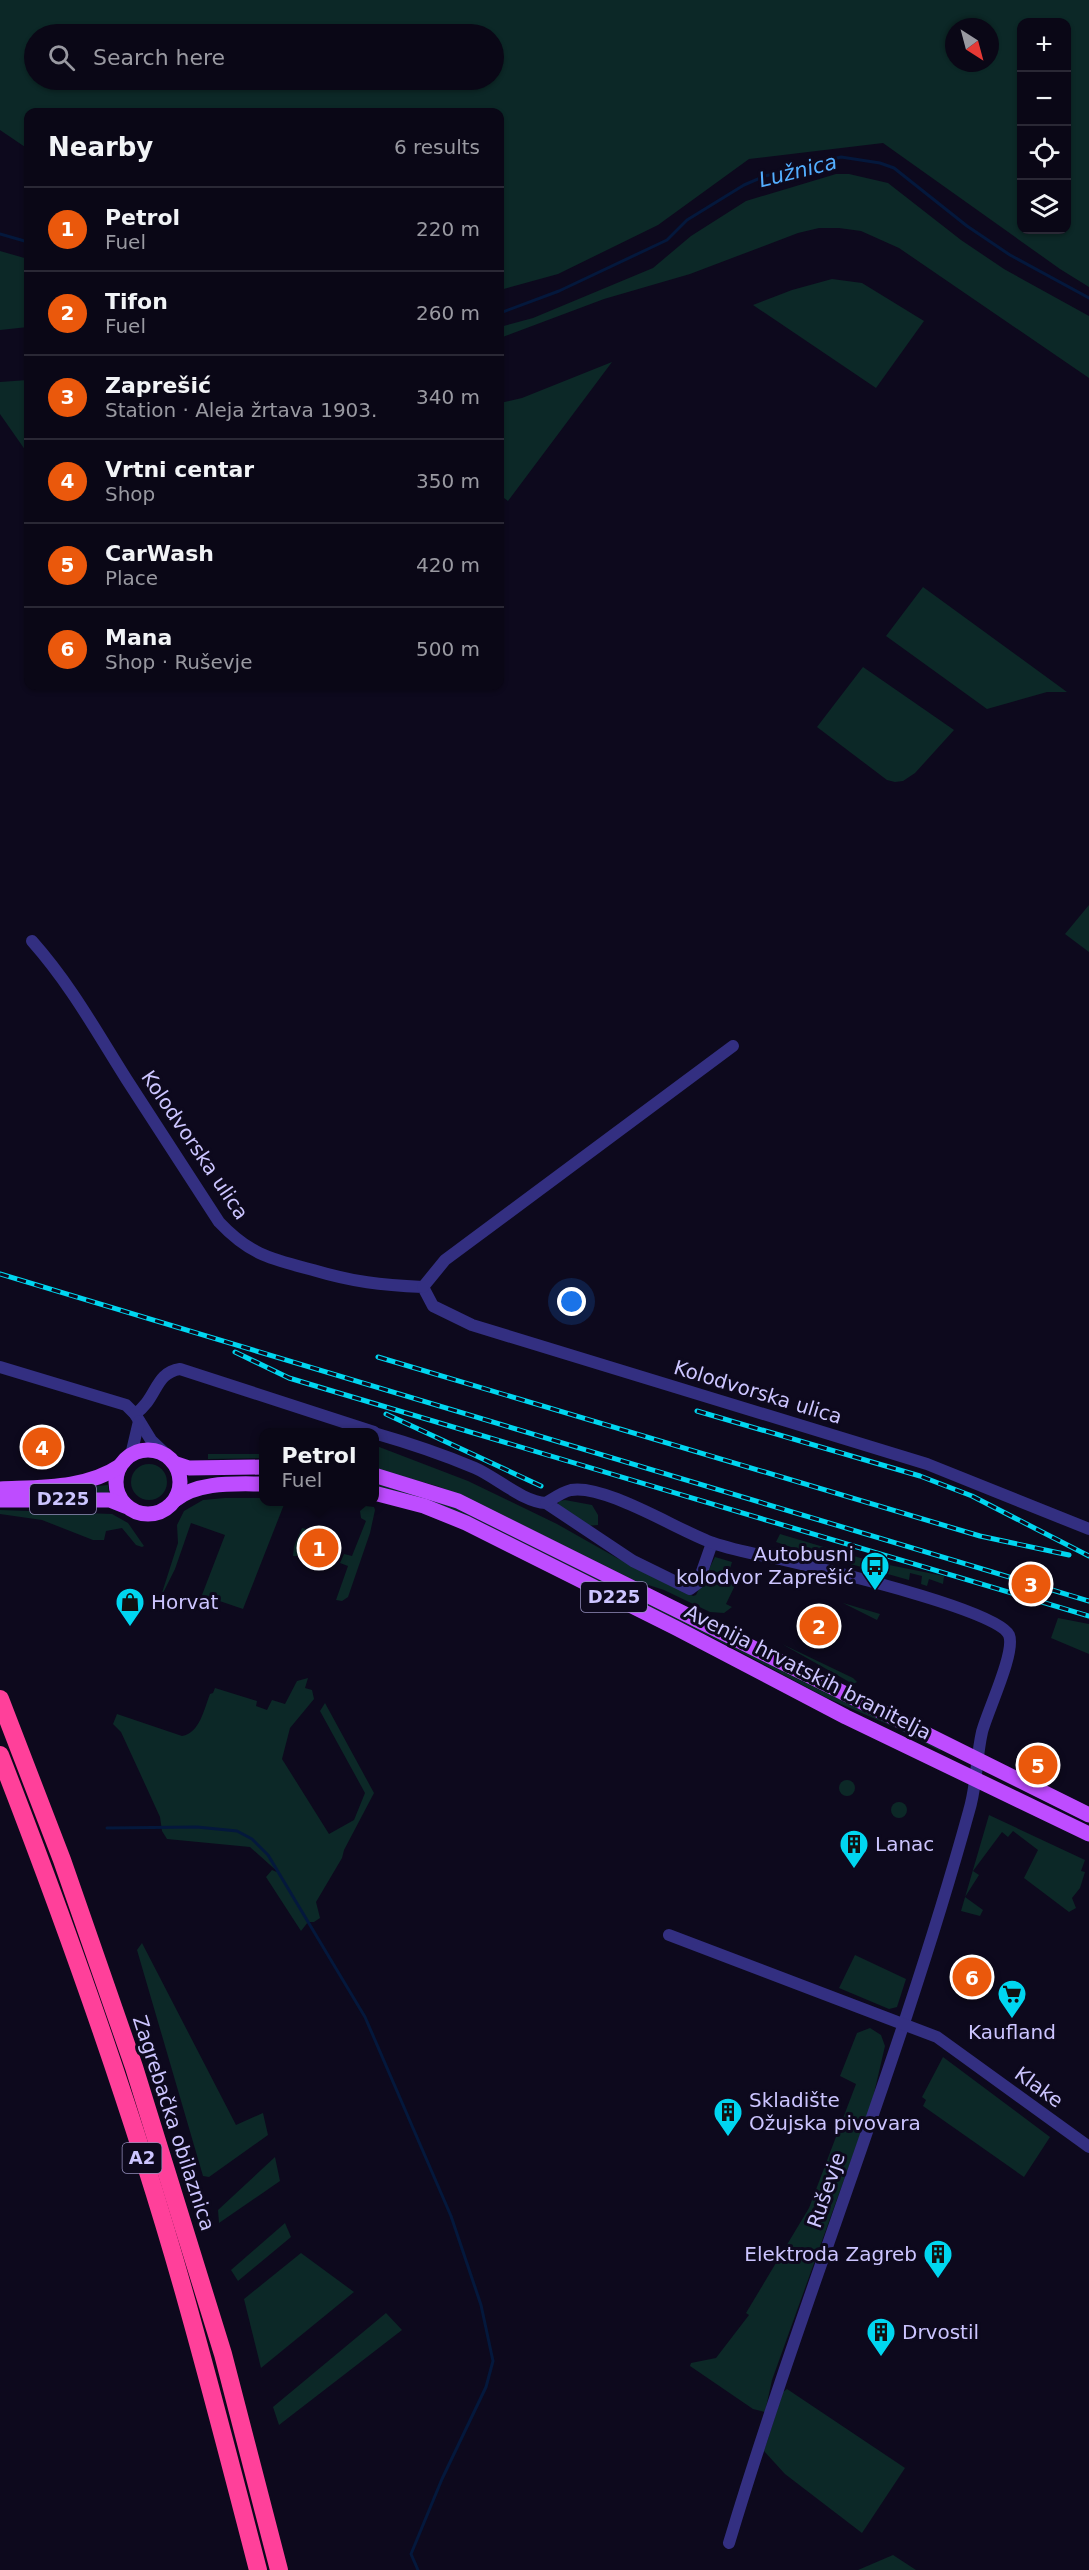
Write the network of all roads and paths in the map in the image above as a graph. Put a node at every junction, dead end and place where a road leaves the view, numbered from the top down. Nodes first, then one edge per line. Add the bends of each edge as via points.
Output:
1 (32, 941) dead end
2 (733, 1046) dead end
3 (423, 1287) junction
4 (0, 1367) edge
5 (137, 1418) junction
6 (359, 1428) edge
7 (379, 1435) edge
8 (125, 1460) junction
9 (171, 1460) junction
10 (259, 1467) edge
11 (379, 1476) edge
12 (259, 1484) edge
13 (0, 1489) edge
14 (379, 1494) edge
15 (0, 1500) edge
16 (175, 1500) junction
17 (546, 1503) junction
18 (125, 1506) junction
19 (1089, 1529) edge
20 (712, 1543) junction
21 (0, 1699) edge
22 (0, 1755) edge
23 (979, 1761) junction
24 (976, 1780) junction
25 (1089, 1815) edge
26 (1089, 1834) edge
27 (669, 1935) dead end
28 (903, 2025) junction
29 (1089, 2147) edge
30 (729, 2543) dead end
31 (258, 2570) edge
32 (279, 2570) edge

1 - 3 street, Kolodvorska ulica via 89,1014 213,1212 236,1240 282,1264 346,1280
2 - 3 street via 445,1260
3 - 19 street, Kolodvorska ulica via 433,1305 472,1325 927,1464
4 - 5 street via 126,1405
5 - 6 street via 163,1375 180,1370
5 - 8 street
5 - 9 street
7 - 17 street via 478,1469 532,1500
8 - 9 main road, D225 via 149,1450
8 - 13 main road, D225 via 100,1478 84,1482
8 - 18 main road, D225 via 116,1474 117,1491
9 - 10 main road, D225 via 189,1468
9 - 16 main road via 180,1482
11 - 23 main road, Avenija hrvatskih branitelja / D225 via 458,1501
12 - 16 main road, D225 via 197,1488
14 - 24 main road, Avenija hrvatskih branitelja / D225 via 466,1523
15 - 18 main road, D225 via 110,1500
16 - 18 main road, D225 via 155,1514 139,1514
17 - 20 street via 577,1489 660,1517
17 - 20 street via 633,1561 690,1588 698,1583
20 - 23 street, Ruševje via 892,1586 1005,1629 1010,1646 983,1731
21 - 32 highway, Zagrebačka obilaznica / A2 via 62,1860 134,2067 223,2354
22 - 31 highway, Zagrebačka obilaznica / A2 via 120,2085 187,2302
23 - 24 street, Ruševje
23 - 25 main road, Avenija hrvatskih branitelja / D225
24 - 26 main road, Avenija hrvatskih branitelja / D225
24 - 28 street, Ruševje
27 - 28 street, Klake
28 - 29 street, Klake via 944,2041
28 - 30 street, Ruševje

